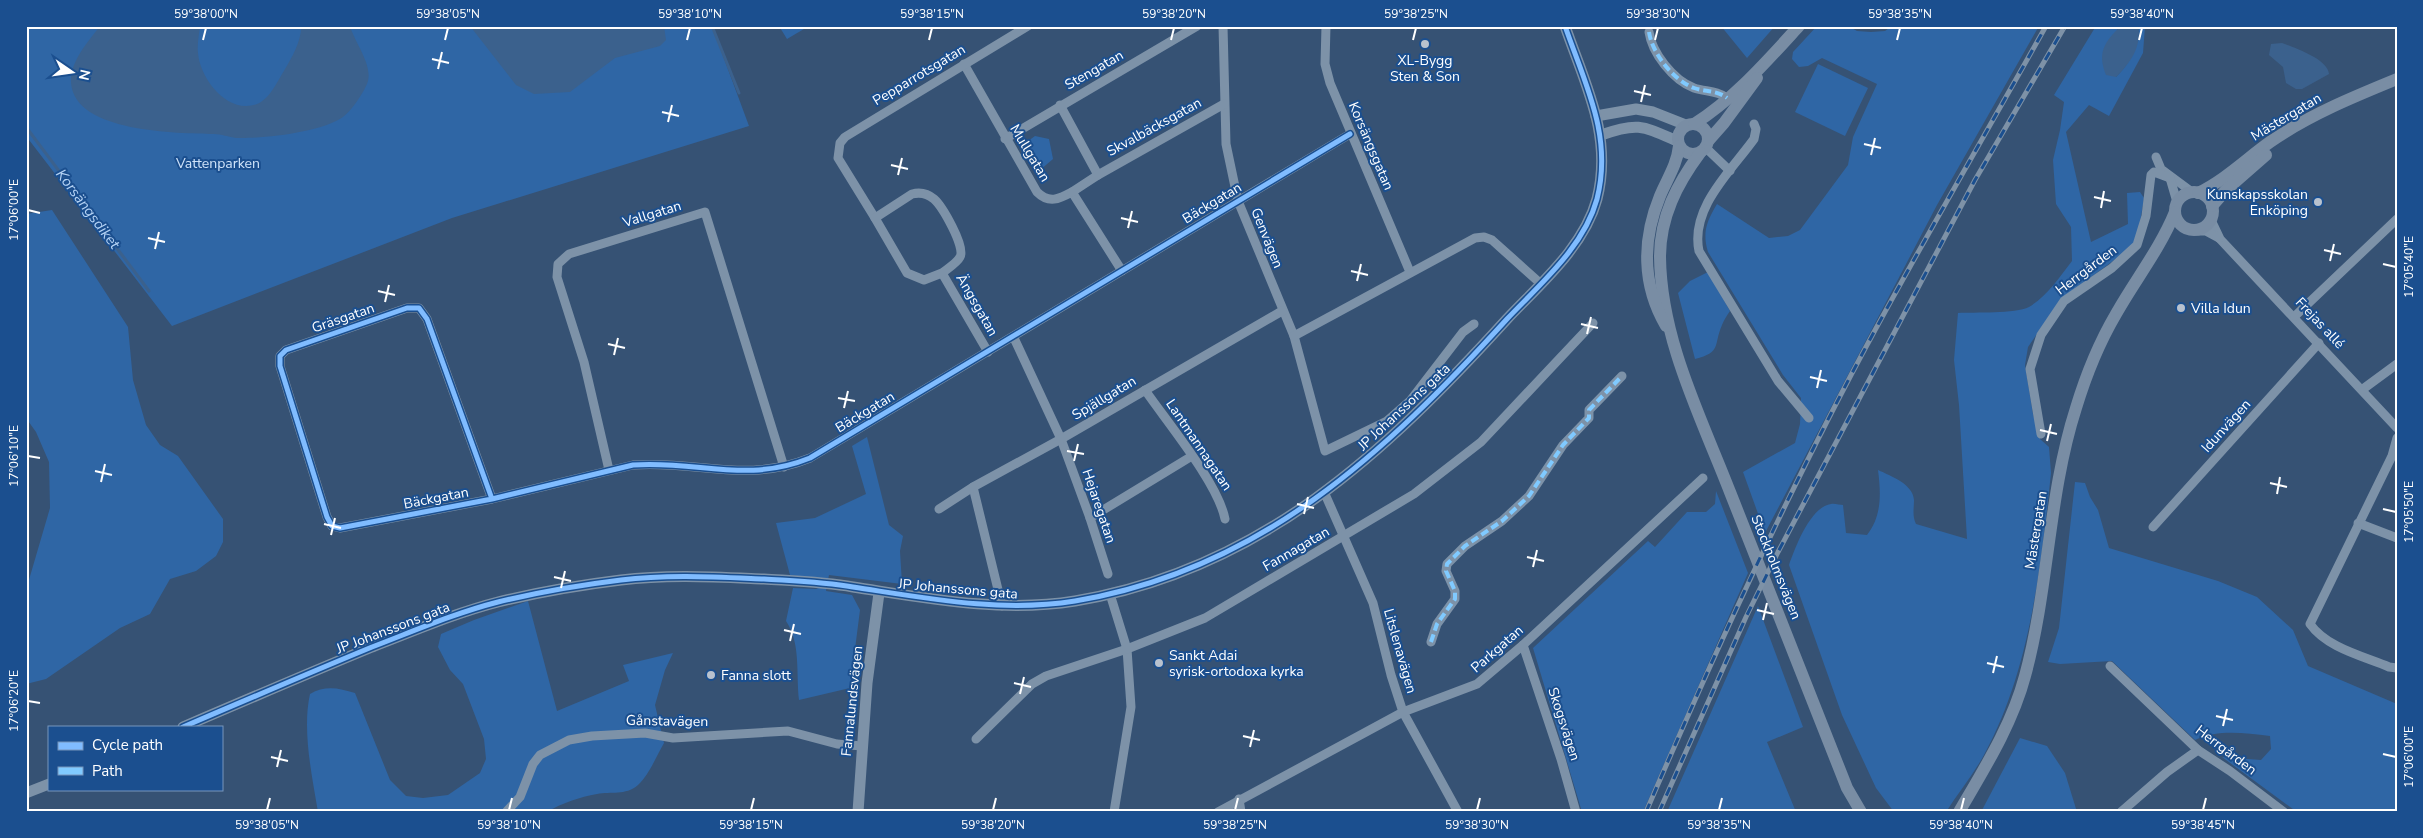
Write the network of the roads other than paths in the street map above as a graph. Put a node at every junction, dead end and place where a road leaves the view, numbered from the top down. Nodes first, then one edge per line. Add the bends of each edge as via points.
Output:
1 (1028, 26) edge
2 (1197, 26) edge
3 (1223, 26) edge
4 (1326, 26) edge
5 (1565, 26) edge
6 (1799, 26) edge
7 (1649, 32) dead end
8 (1774, 53) junction
9 (964, 64) junction
10 (2397, 79) edge
11 (2397, 84) edge
12 (1727, 98) junction
13 (1224, 104) junction
14 (1060, 105) junction
15 (1596, 116) junction
16 (1690, 124) junction
17 (1754, 124) dead end
18 (1350, 134) junction
19 (1601, 135) junction
20 (1005, 139) junction
21 (1678, 143) junction
22 (1705, 147) junction
23 (2156, 157) dead end
24 (838, 158) joint
25 (1730, 172) junction
26 (1098, 175) junction
27 (2170, 178) junction
28 (1072, 192) junction
29 (2195, 193) junction
30 (1238, 201) junction
31 (2212, 206) junction
32 (2176, 207) junction
33 (875, 218) junction
34 (2397, 219) edge
35 (2211, 220) junction
36 (2192, 230) junction
37 (2220, 238) junction
38 (2152, 257) junction
39 (1122, 271) junction
40 (1410, 272) junction
41 (942, 273) junction
42 (1540, 283) junction
43 (1282, 311) junction
44 (2295, 316) junction
45 (1593, 322) dead end
46 (1474, 324) dead end
47 (1670, 331) junction
48 (1294, 336) junction
49 (1014, 338) junction
50 (2319, 343) junction
51 (988, 352) junction
52 (2397, 364) edge
53 (1622, 376) dead end
54 (2363, 389) junction
55 (1145, 390) junction
56 (1809, 418) dead end
57 (2397, 428) edge
58 (2041, 434) dead end
59 (2397, 438) edge
60 (1061, 439) junction
61 (1192, 456) junction
62 (784, 467) junction
63 (609, 470) junction
64 (1703, 478) dead end
65 (973, 487) junction
66 (1325, 494) junction
67 (492, 499) junction
68 (939, 509) dead end
69 (1090, 518) junction
70 (1225, 519) dead end
71 (2358, 523) junction
72 (332, 526) joint
73 (2153, 528) dead end
74 (1344, 537) junction
75 (2397, 538) edge
76 (1108, 574) dead end
77 (879, 593) junction
78 (1110, 594) junction
79 (1002, 606) junction
80 (1431, 642) dead end
81 (1523, 645) junction
82 (1127, 649) junction
83 (2110, 666) dead end
84 (2397, 668) edge
85 (1403, 712) junction
86 (185, 726) edge
87 (976, 739) dead end
88 (862, 746) junction
89 (2198, 750) junction
90 (48, 784) edge
91 (26, 793) edge
92 (1239, 799) junction
93 (506, 812) edge
94 (858, 812) edge
95 (1114, 812) edge
96 (1218, 812) edge
97 (1242, 812) edge
98 (1458, 812) edge
99 (1576, 812) edge
100 (1861, 812) edge
101 (1959, 812) edge
102 (2121, 812) edge
103 (2284, 812) edge

1 - 9 street, Pepparrotsgatan
2 - 14 street, Stengatan
3 - 13 street, Genvägen
4 - 18 street, Korsängsgatan via 1326,73
5 - 15 street
6 - 8 main road
7 - 12 street via 1661,58 1680,82 1718,92
8 - 12 main road
8 - 22 main road, Stockholmsvägen
9 - 20 street, Mullgatan
9 - 24 street, Pepparrotsgatan via 845,137 840,143
10 - 29 main road, Mästergatan via 2347,99 2296,126 2209,188
11 - 31 main road, Mästergatan via 2346,105 2298,131 2226,190
12 - 16 main road via 1713,112
13 - 26 street, Skvalbäcksgatan
13 - 30 street, Genvägen via 1226,144
14 - 20 street, Stengatan
14 - 26 street, Skvalbäcksgatan
15 - 16 street via 1636,109
15 - 19 street
16 - 21 main road via 1680,130
16 - 22 main road via 1702,126 1707,132
17 - 25 street via 1754,140
18 - 30 street, Bäckgatan
18 - 40 street, Korsängsgatan
19 - 21 street via 1641,126 1656,130
19 - 42 street, JP Johanssons gata via 1602,166 1596,203 1569,251
20 - 28 street, Mullgatan via 1042,196 1054,200
21 - 22 main road via 1684,152 1692,155
21 - 47 main road, Stockholmsvägen via 1677,162 1653,212 1646,252 1655,307
22 - 25 street
22 - 47 main road, Stockholmsvägen via 1676,189 1662,232 1660,257
23 - 27 street via 2160,169
24 - 33 street, Ängsgatan
25 - 56 street via 1708,203 1700,221 1697,240 1700,251 1778,381
26 - 28 street, Skvalbäcksgatan
27 - 29 street
27 - 32 street
27 - 58 street, Herrgården via 2154,172 2151,175 2141,236 2131,253 2064,301 2040,335 2030,369
28 - 39 street
29 - 31 main road via 2207,197
29 - 32 main road, Mästergatan via 2183,195
30 - 39 street, Bäckgatan
30 - 43 street, Genvägen
31 - 35 main road
32 - 36 main road via 2179,224
32 - 38 main road, Mästergatan via 2168,230
33 - 41 street, Ängsgatan via 907,273 924,280
33 - 41 street, Ängsgatan via 912,194 919,192 935,200 960,241 962,250 960,258
34 - 44 street
35 - 36 main road, Mästergatan via 2207,225
35 - 37 street, Frejas allé
36 - 37 street, Frejas allé via 2206,231
36 - 38 main road, Mästergatan via 2175,236
37 - 44 street, Frejas allé
38 - 101 main road, Mästergatan via 2115,315 2083,385 2063,457 2025,678 1991,757
39 - 49 street, Bäckgatan
40 - 42 street via 1466,242 1484,237 1502,248
40 - 48 street
41 - 51 street, Ängsgatan
42 - 66 street, JP Johanssons gata via 1422,410
43 - 48 street, Genvägen
43 - 55 street, Spjällgatan
44 - 50 street, Frejas allé
45 - 74 street, Fannagatan via 1481,442 1414,494
46 - 48 street, Genvägen via 1463,332 1410,401 1387,421 1325,452
47 - 100 main road, Stockholmsvägen via 1697,410 1847,788
49 - 51 street, Bäckgatan
49 - 60 street, Hejaregatan
50 - 54 street, Frejas allé
50 - 73 street, Idunvägen
51 - 62 street, Bäckgatan via 810,458
52 - 54 street
53 - 80 street via 1589,410 1589,418 1562,445 1529,496 1447,564 1446,571 1455,590 1455,599 1437,624
54 - 57 street, Frejas allé
55 - 60 street, Spjällgatan
55 - 61 street, Lantmannagatan
59 - 71 street via 2392,456
60 - 65 street, Spjällgatan
60 - 69 street, Hejaregatan
61 - 69 street
61 - 70 street, Lantmannagatan via 1222,505
62 - 63 street, Bäckgatan via 753,472 657,463
62 - 63 street, Vallgatan via 705,212 569,254 558,264 557,278 584,362
63 - 67 street, Bäckgatan
64 - 81 street, Parkgatan
65 - 68 street, Spjällgatan
65 - 79 street
66 - 74 street, Litslenavägen
66 - 78 street, JP Johanssons gata via 1227,553 1158,580
67 - 72 street, Bäckgatan via 348,527
67 - 72 street, Gräsgatan via 424,313 420,308 407,308 286,350 280,356 280,366
69 - 76 street, Hejaregatan
71 - 75 street
71 - 84 street via 2310,624 2318,636 2332,644
74 - 82 street, Fannagatan via 1205,618
74 - 85 street, Litslenavägen via 1373,604
77 - 79 street, JP Johanssons gata
77 - 86 street, JP Johanssons gata via 823,583 714,576 628,579 569,588 498,602 442,619
77 - 88 street, Fannalundsvägen
78 - 79 street, JP Johanssons gata via 1074,601
78 - 82 street
81 - 85 street, Parkgatan via 1476,684
81 - 99 street, Skogsvägen
82 - 87 street, Fannagatan via 1046,676 1032,684
82 - 95 street via 1131,707
83 - 89 street, Herrgården
85 - 92 street, Parkgatan
85 - 98 street, Litslenavägen
88 - 93 street, Gånstavägen via 836,744 788,731 673,738 645,733 584,737 569,740 540,755 532,764 520,798
88 - 94 street, Fannalundsvägen
89 - 102 street
89 - 103 street, Herrgården
90 - 91 street
92 - 96 street, Parkgatan
92 - 97 street

